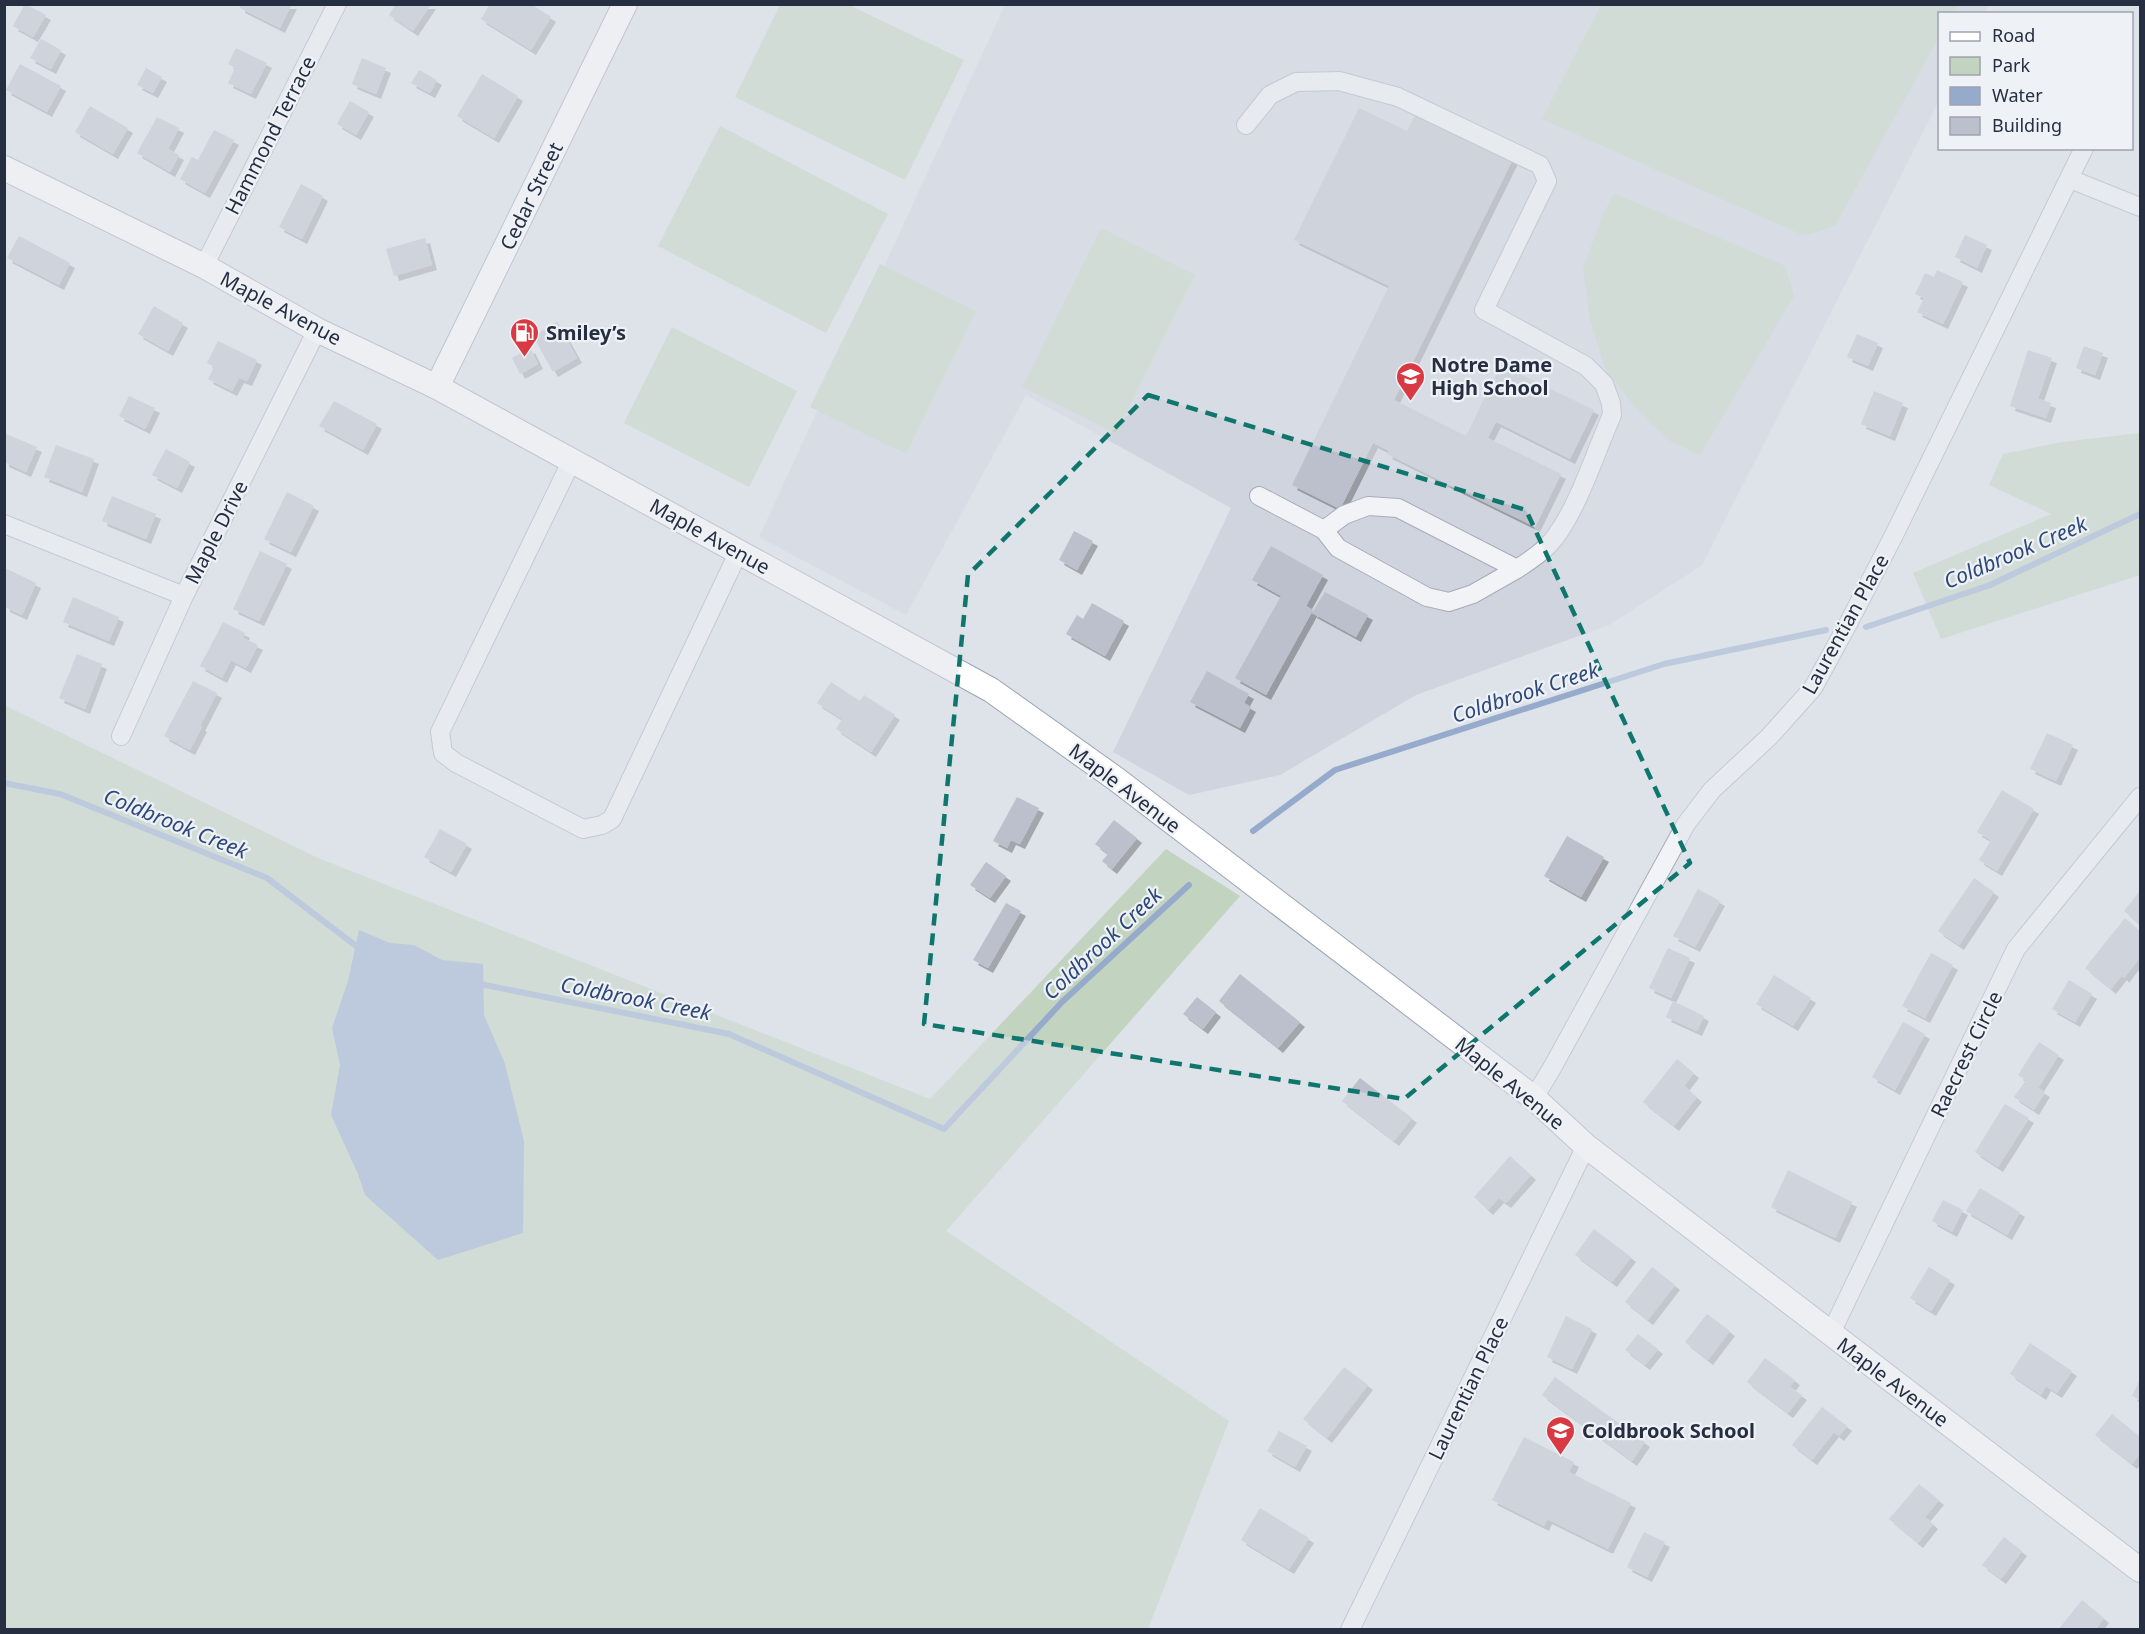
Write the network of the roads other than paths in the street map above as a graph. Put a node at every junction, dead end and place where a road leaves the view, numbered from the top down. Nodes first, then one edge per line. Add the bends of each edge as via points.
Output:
1 (337, 4) edge
2 (625, 4) edge
3 (1246, 125) dead end
4 (2083, 150) edge
5 (4, 168) edge
6 (2070, 179) junction
7 (2140, 207) edge
8 (204, 266) junction
9 (317, 330) junction
10 (437, 387) junction
11 (572, 460) junction
12 (1259, 496) dead end
13 (4, 524) edge
14 (1324, 530) junction
15 (739, 551) junction
16 (1517, 569) junction
17 (184, 596) junction
18 (121, 736) dead end
19 (2140, 797) edge
20 (1534, 1098) junction
21 (1586, 1146) junction
22 (1830, 1335) junction
23 (2140, 1567) edge
24 (1350, 1629) edge

1 - 8 street, Hammond Terrace
2 - 10 main road, Cedar Street
3 - 16 street via 1270,95 1296,82 1339,81 1398,97 1540,165 1547,181 1484,310 1586,366 1604,384 1612,415 1570,512 1555,537 1538,556
4 - 6 street, Laurentian Place
5 - 8 main road, Maple Avenue
6 - 7 street
6 - 20 street, Laurentian Place via 1894,535 1813,688 1769,737 1712,790 1686,824
8 - 9 main road, Maple Avenue
9 - 10 main road, Maple Avenue
9 - 17 street, Maple Drive
10 - 11 main road, Maple Avenue
11 - 15 main road, Maple Avenue
11 - 15 street via 440,732 443,753 456,763 583,829 612,819
12 - 14 street
13 - 17 street
14 - 16 street via 1344,515 1368,506 1398,508
14 - 16 street via 1338,549 1427,597 1449,602 1473,594
15 - 20 main road, Maple Avenue via 991,690 1116,779
17 - 18 street, Maple Drive
19 - 22 street, Raecrest Circle via 2016,949
20 - 21 main road, Maple Avenue
21 - 22 main road, Maple Avenue
21 - 24 street, Laurentian Place
22 - 23 main road, Maple Avenue

